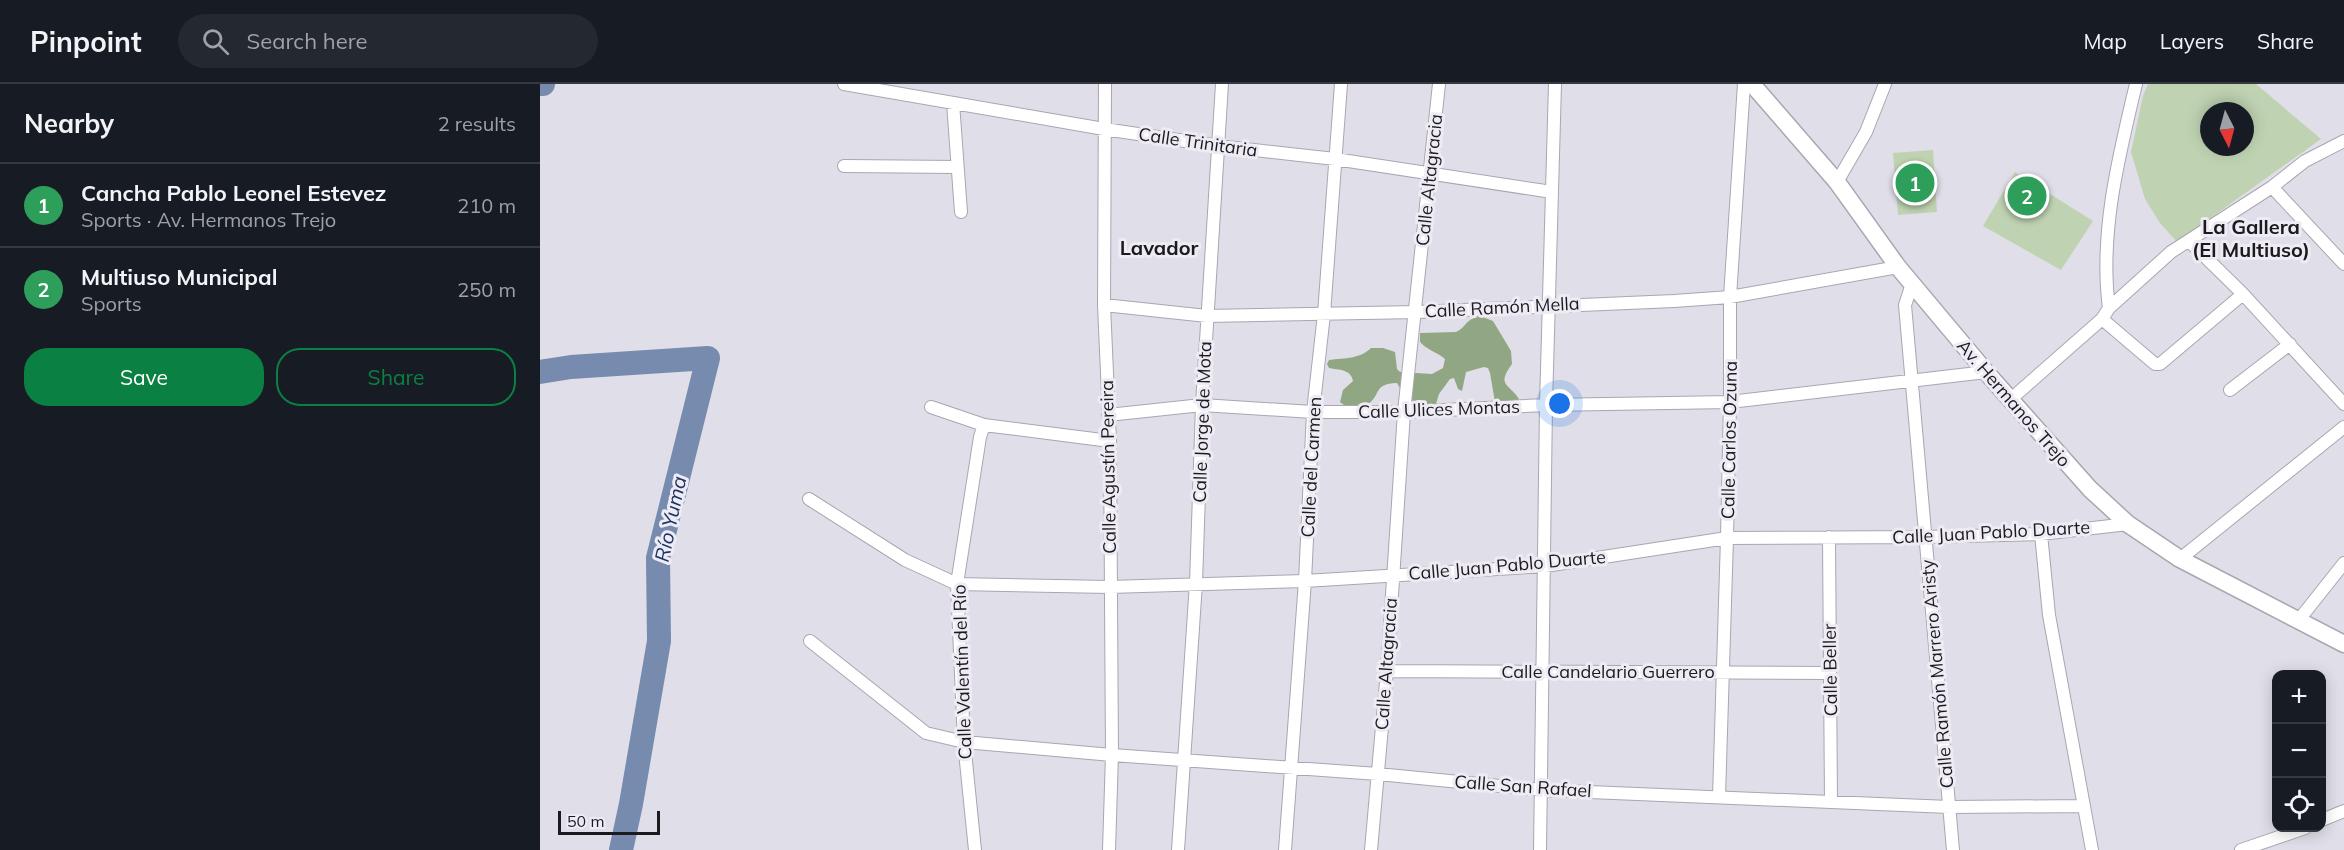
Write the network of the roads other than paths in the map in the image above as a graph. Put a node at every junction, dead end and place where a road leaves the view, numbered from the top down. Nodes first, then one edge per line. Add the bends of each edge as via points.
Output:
1 (844, 84) edge
2 (1105, 84) edge
3 (1222, 84) edge
4 (1341, 84) edge
5 (1439, 84) edge
6 (1554, 84) edge
7 (1744, 84) edge
8 (1752, 84) edge
9 (1885, 84) edge
10 (2136, 84) edge
11 (953, 103) junction
12 (1104, 129) junction
13 (2344, 141) edge
14 (1219, 146) junction
15 (1335, 159) junction
16 (844, 166) dead end
17 (957, 167) junction
18 (1430, 175) junction
19 (1837, 182) junction
20 (2272, 187) junction
21 (1552, 192) junction
22 (961, 212) dead end
23 (2189, 240) junction
24 (2344, 264) edge
25 (1898, 267) junction
26 (1912, 284) junction
27 (2243, 294) junction
28 (1730, 297) junction
29 (1551, 304) junction
30 (1104, 305) junction
31 (2109, 308) junction
32 (1417, 312) junction
33 (1324, 314) junction
34 (1207, 316) junction
35 (2102, 319) junction
36 (2290, 344) junction
37 (1986, 372) junction
38 (1911, 382) junction
39 (2230, 390) dead end
40 (2011, 399) junction
41 (1730, 402) junction
42 (2344, 404) edge
43 (1202, 405) junction
44 (1546, 405) junction
45 (931, 407) dead end
46 (1313, 412) junction
47 (1404, 412) junction
48 (1108, 415) junction
49 (984, 425) junction
50 (2344, 427) edge
51 (1110, 441) junction
52 (809, 499) dead end
53 (2128, 524) junction
54 (2041, 534) junction
55 (1829, 537) junction
56 (1925, 537) junction
57 (1727, 538) junction
58 (2180, 559) junction
59 (2344, 563) edge
60 (1545, 566) junction
61 (1392, 576) junction
62 (1305, 581) junction
63 (1196, 583) junction
64 (957, 584) junction
65 (1110, 587) junction
66 (2298, 621) junction
67 (810, 641) dead end
68 (2344, 644) edge
69 (1387, 671) junction
70 (1722, 671) junction
71 (1542, 672) junction
72 (1830, 673) junction
73 (964, 742) junction
74 (1112, 755) junction
75 (1186, 760) junction
76 (1290, 768) junction
77 (1378, 774) junction
78 (1542, 790) junction
79 (1719, 797) junction
80 (1831, 802) junction
81 (2084, 806) junction
82 (1949, 807) junction
83 (2344, 811) edge
84 (2326, 818) edge
85 (2293, 832) edge
86 (975, 850) edge
87 (1109, 850) edge
88 (1178, 850) edge
89 (1285, 850) edge
90 (1371, 850) edge
91 (1540, 850) edge
92 (1953, 850) edge
93 (2092, 850) edge
94 (2241, 850) edge

1 - 11 street, Calle Trinitaria
2 - 12 street, Calle Agustín Pereira
3 - 14 street, Calle Jorge de Mota
4 - 15 street, Calle del Carmen
5 - 18 street, Calle Altagracia
6 - 21 street
7 - 28 street, Calle Carlos Ozuna
8 - 19 main road, Av. Hermanos Trejo
9 - 19 street via 1866,132
10 - 31 street via 2112,196 2105,280
11 - 12 street, Calle Trinitaria
11 - 17 street
12 - 14 street, Calle Trinitaria
12 - 30 street, Calle Agustín Pereira
13 - 20 street via 2305,162
14 - 15 street, Calle Trinitaria
14 - 34 street, Calle Jorge de Mota
15 - 18 street, Calle Trinitaria
15 - 33 street, Calle del Carmen
16 - 17 street
17 - 22 street
18 - 21 street, Calle Trinitaria
18 - 32 street, Calle Altagracia
19 - 25 main road, Av. Hermanos Trejo
20 - 23 street
20 - 24 street
21 - 29 street
23 - 27 street
23 - 31 street
25 - 26 main road, Av. Hermanos Trejo
25 - 28 street, Calle Ramón Mella
26 - 37 main road, Av. Hermanos Trejo
26 - 38 street, Calle Ramón Marrero Aristy via 1905,305
27 - 35 street via 2160,364
27 - 36 street
28 - 29 street, Calle Ramón Mella
28 - 41 street, Calle Carlos Ozuna
29 - 32 street, Calle Ramón Mella
29 - 44 street
30 - 34 street, Calle Ramón Mella
30 - 48 street, Calle Agustín Pereira
31 - 35 street
32 - 33 street, Calle Ramón Mella
32 - 47 street, Calle Altagracia
33 - 34 street, Calle Ramón Mella
33 - 46 street, Calle del Carmen
34 - 43 street, Calle Jorge de Mota
35 - 40 street
36 - 39 street
36 - 42 street
37 - 38 street, Calle Ulices Montas
37 - 40 main road, Av. Hermanos Trejo
38 - 41 street, Calle Ulices Montas
38 - 56 street, Calle Ramón Marrero Aristy
40 - 53 main road, Av. Hermanos Trejo via 2090,489
41 - 44 street, Calle Ulices Montas
41 - 57 street, Calle Carlos Ozuna
43 - 46 street, Calle Ulices Montas
43 - 48 street, Calle Ulices Montas
43 - 63 street, Calle Jorge de Mota
44 - 47 street, Calle Ulices Montas
44 - 60 street
45 - 49 street
46 - 47 street, Calle Ulices Montas
46 - 62 street, Calle del Carmen
47 - 61 street, Calle Altagracia
48 - 51 street, Calle Agustín Pereira
49 - 51 street
49 - 64 street, Calle Valentín del Río
50 - 58 street
51 - 65 street, Calle Agustín Pereira
52 - 64 street via 905,560
53 - 54 street, Calle Juan Pablo Duarte
53 - 58 main road, Av. Hermanos Trejo
54 - 56 street, Calle Juan Pablo Duarte
54 - 81 street via 2049,615
55 - 56 street, Calle Juan Pablo Duarte
55 - 57 street, Calle Juan Pablo Duarte
55 - 72 street, Calle Beller
56 - 82 street, Calle Ramón Marrero Aristy
57 - 60 street, Calle Juan Pablo Duarte
57 - 70 street, Calle Carlos Ozuna
58 - 66 main road, Av. Hermanos Trejo
59 - 66 street
60 - 61 street, Calle Juan Pablo Duarte
60 - 71 street
61 - 62 street, Calle Juan Pablo Duarte
61 - 69 street, Calle Altagracia
62 - 63 street, Calle Juan Pablo Duarte
62 - 76 street, Calle del Carmen
63 - 65 street, Calle Juan Pablo Duarte
63 - 75 street, Calle Jorge de Mota
64 - 65 street, Calle Juan Pablo Duarte
64 - 73 street, Calle Valentín del Río
65 - 74 street, Calle Agustín Pereira
66 - 68 main road, Av. Hermanos Trejo
67 - 73 street, Calle San Rafael via 927,733
69 - 71 street, Calle Candelario Guerrero
69 - 77 street, Calle Altagracia
70 - 71 street, Calle Candelario Guerrero
70 - 72 street, Calle Candelario Guerrero
70 - 79 street, Calle Carlos Ozuna
71 - 78 street
72 - 80 street, Calle Beller
73 - 74 street, Calle San Rafael
73 - 86 street, Calle Valentín del Río
74 - 75 street, Calle San Rafael
74 - 87 street, Calle Agustín Pereira
75 - 76 street, Calle San Rafael
75 - 88 street, Calle Jorge de Mota
76 - 77 street, Calle San Rafael
76 - 89 street, Calle del Carmen
77 - 78 street, Calle San Rafael
77 - 90 street, Calle Altagracia
78 - 79 street, Calle San Rafael
78 - 91 street
79 - 80 street, Calle San Rafael
80 - 82 street, Calle San Rafael
81 - 82 street, Calle San Rafael
81 - 93 street
82 - 92 street, Calle Ramón Marrero Aristy
83 - 84 street
85 - 94 street

